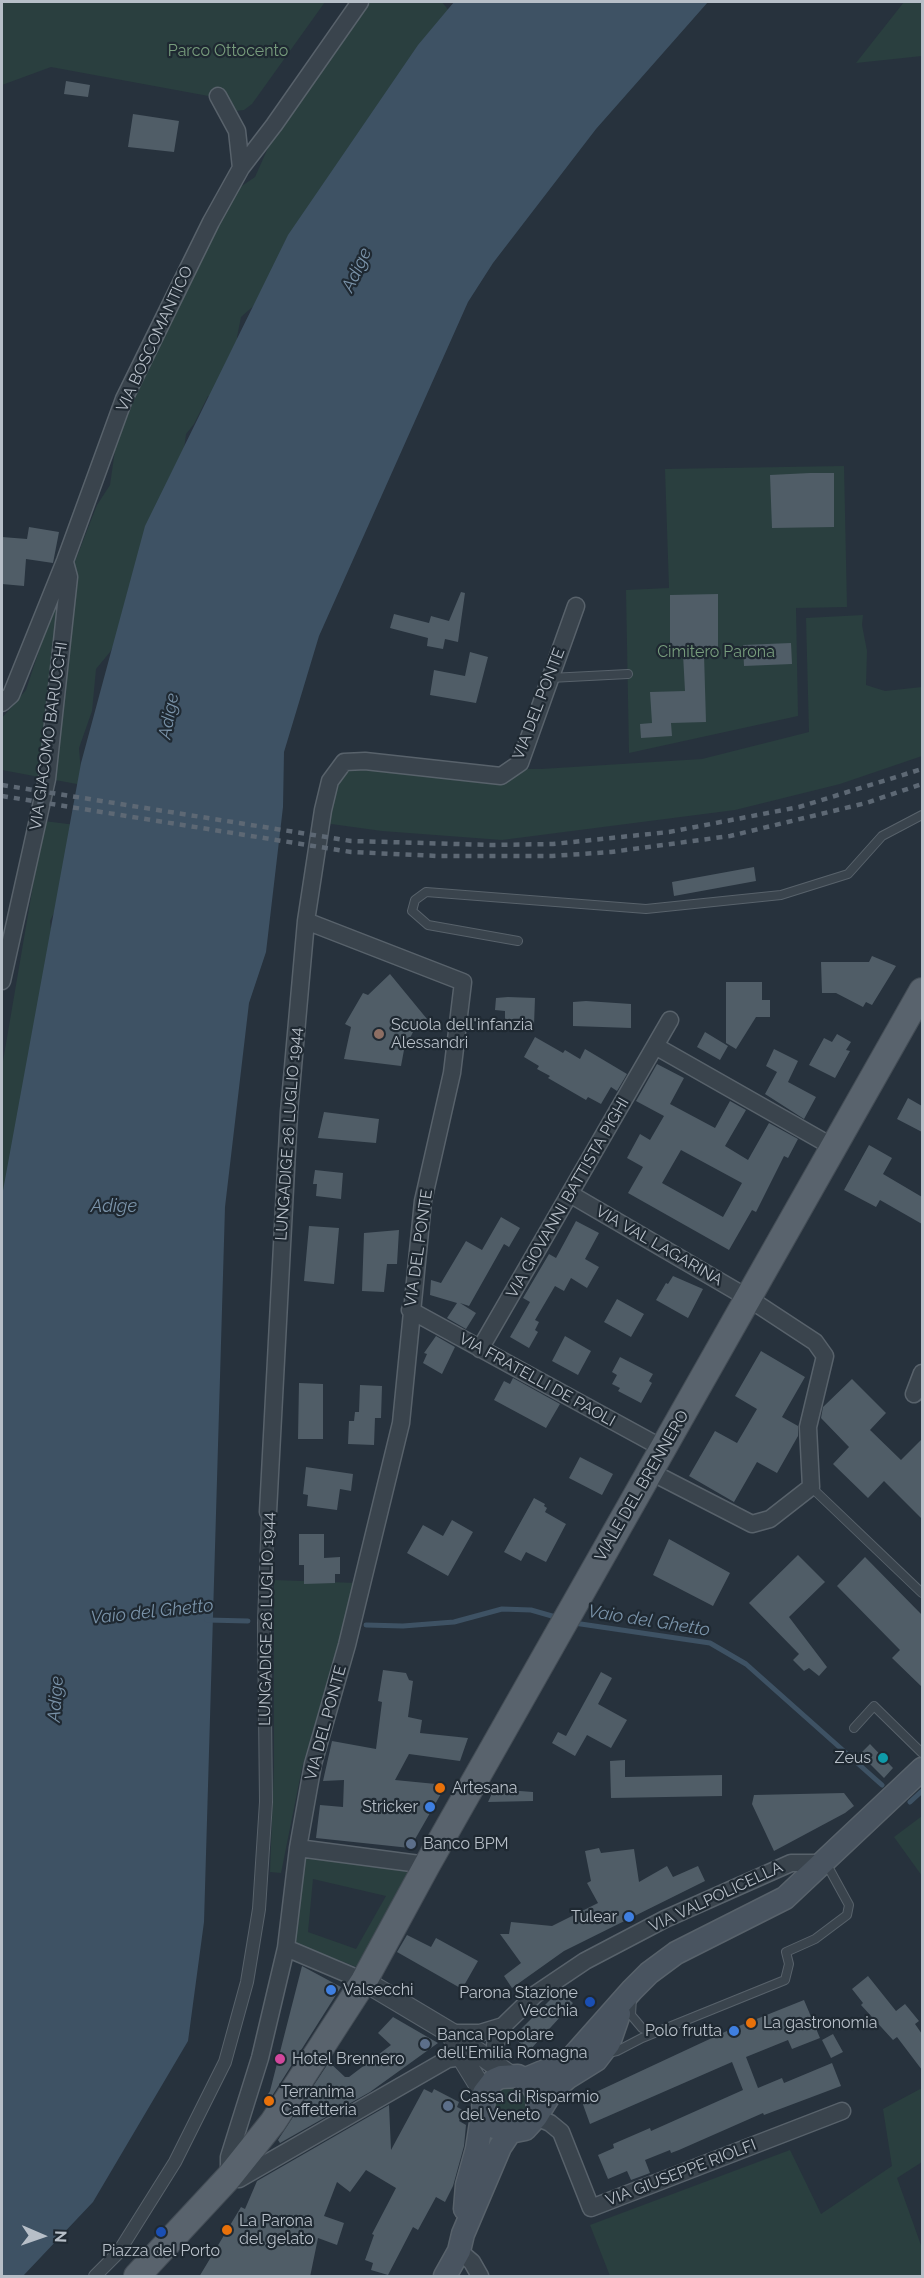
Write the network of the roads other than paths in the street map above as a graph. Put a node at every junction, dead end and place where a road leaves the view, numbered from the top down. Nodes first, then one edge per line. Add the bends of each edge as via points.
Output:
1 (360, 2) edge
2 (218, 96) dead end
3 (241, 168) junction
4 (65, 561) junction
5 (576, 606) dead end
6 (628, 674) dead end
7 (550, 678) junction
8 (2, 703) edge
9 (922, 815) edge
10 (306, 921) junction
11 (518, 941) dead end
12 (2, 981) edge
13 (922, 991) edge
14 (670, 1020) dead end
15 (657, 1047) junction
16 (833, 1147) junction
17 (570, 1194) junction
18 (748, 1298) junction
19 (410, 1310) junction
20 (480, 1349) junction
21 (922, 1372) edge
22 (914, 1394) dead end
23 (664, 1449) junction
24 (651, 1472) junction
25 (811, 1487) junction
26 (268, 1512) joint
27 (922, 1593) edge
28 (854, 1728) dead end
29 (922, 1753) edge
30 (922, 1769) edge
31 (298, 1848) junction
32 (826, 1863) junction
33 (427, 1865) junction
34 (286, 1948) junction
35 (363, 1981) junction
36 (628, 1996) junction
37 (503, 2026) junction
38 (451, 2032) junction
39 (653, 2033) junction
40 (601, 2054) junction
41 (462, 2058) junction
42 (510, 2073) junction
43 (483, 2102) junction
44 (842, 2111) dead end
45 (537, 2115) junction
46 (510, 2132) junction
47 (229, 2177) junction
48 (461, 2243) junction
49 (145, 2273) edge
50 (94, 2277) edge
51 (445, 2277) edge
52 (480, 2277) edge

1 - 3 street, VIA BOSCOMANTICO
2 - 3 street via 237,131
3 - 4 street, VIA BOSCOMANTICO via 124,399
4 - 8 street, VIA BOSCOMANTICO via 11,696
4 - 12 street, VIA GIACOMO BARUCCHI via 68,588 41,813
5 - 7 street, VIA DEL PONTE
6 - 7 lane
7 - 10 street, VIA DEL PONTE via 520,763 501,776 345,762 330,781
9 - 11 lane via 882,836 848,874 781,895 646,909 426,892 415,900 412,911 428,925
10 - 19 street, VIA DEL PONTE via 463,982 452,1073 423,1202
10 - 26 street, LUNGADIGE 26 LUGLIO 1944 via 289,1112
13 - 16 main road, VIALE DEL BRENNERO
14 - 15 street, VIA GIOVANNI BATTISTA PIGHI
15 - 16 street
15 - 17 street, VIA GIOVANNI BATTISTA PIGHI
16 - 18 main road, VIALE DEL BRENNERO
17 - 18 street, VIA VAL LAGARINA
17 - 20 street, VIA GIOVANNI BATTISTA PIGHI
18 - 23 main road, VIALE DEL BRENNERO
18 - 25 street, VIA VAL LAGARINA via 815,1342 825,1356 808,1427
19 - 20 street, VIA FRATELLI DE PAOLI
19 - 31 street, VIA DEL PONTE via 401,1423 347,1645 313,1764
20 - 23 street, VIA FRATELLI DE PAOLI
21 - 22 street
23 - 24 main road, VIALE DEL BRENNERO
24 - 25 street via 752,1524 770,1519
24 - 33 main road, VIALE DEL BRENNERO
25 - 27 lane
26 - 50 street, LUNGADIGE 26 LUGLIO 1944 via 264,1623 266,1802 259,1909 247,1982 225,2062 175,2162 118,2253
28 - 29 lane via 874,1706
30 - 32 main road
31 - 33 street
31 - 34 street, VIA DEL PONTE
32 - 36 main road via 785,1898 676,1953 649,1973
32 - 37 street, VIA VALPOLICELLA via 791,1863 665,1919 556,1979
32 - 39 lane via 849,1905 847,1915 815,1939 786,1952 789,1964 785,1980
33 - 35 main road, VIALE DEL BRENNERO
34 - 35 street
34 - 47 street, VIA DEL PONTE via 260,2058 229,2157
35 - 38 street
35 - 47 main road, VIALE DEL BRENNERO via 273,2122
36 - 39 lane via 631,2015 642,2028
36 - 40 main road
36 - 42 main road via 569,2061
37 - 38 street via 480,2033
37 - 42 street, VIA VALPOLICELLA via 495,2045
38 - 41 street
38 - 42 street
39 - 40 lane via 617,2051
40 - 45 main road via 552,2091
41 - 43 street
41 - 47 street via 448,2059 239,2179
42 - 43 main road via 494,2080
42 - 45 main road via 537,2094
43 - 46 main road via 492,2126
43 - 48 main road via 477,2149 467,2185
44 - 45 street, VIA GIUSEPPE RIOLFI via 591,2208 561,2132
45 - 46 main road via 525,2129
46 - 48 main road via 500,2147
47 - 49 main road
48 - 51 main road
48 - 52 street

